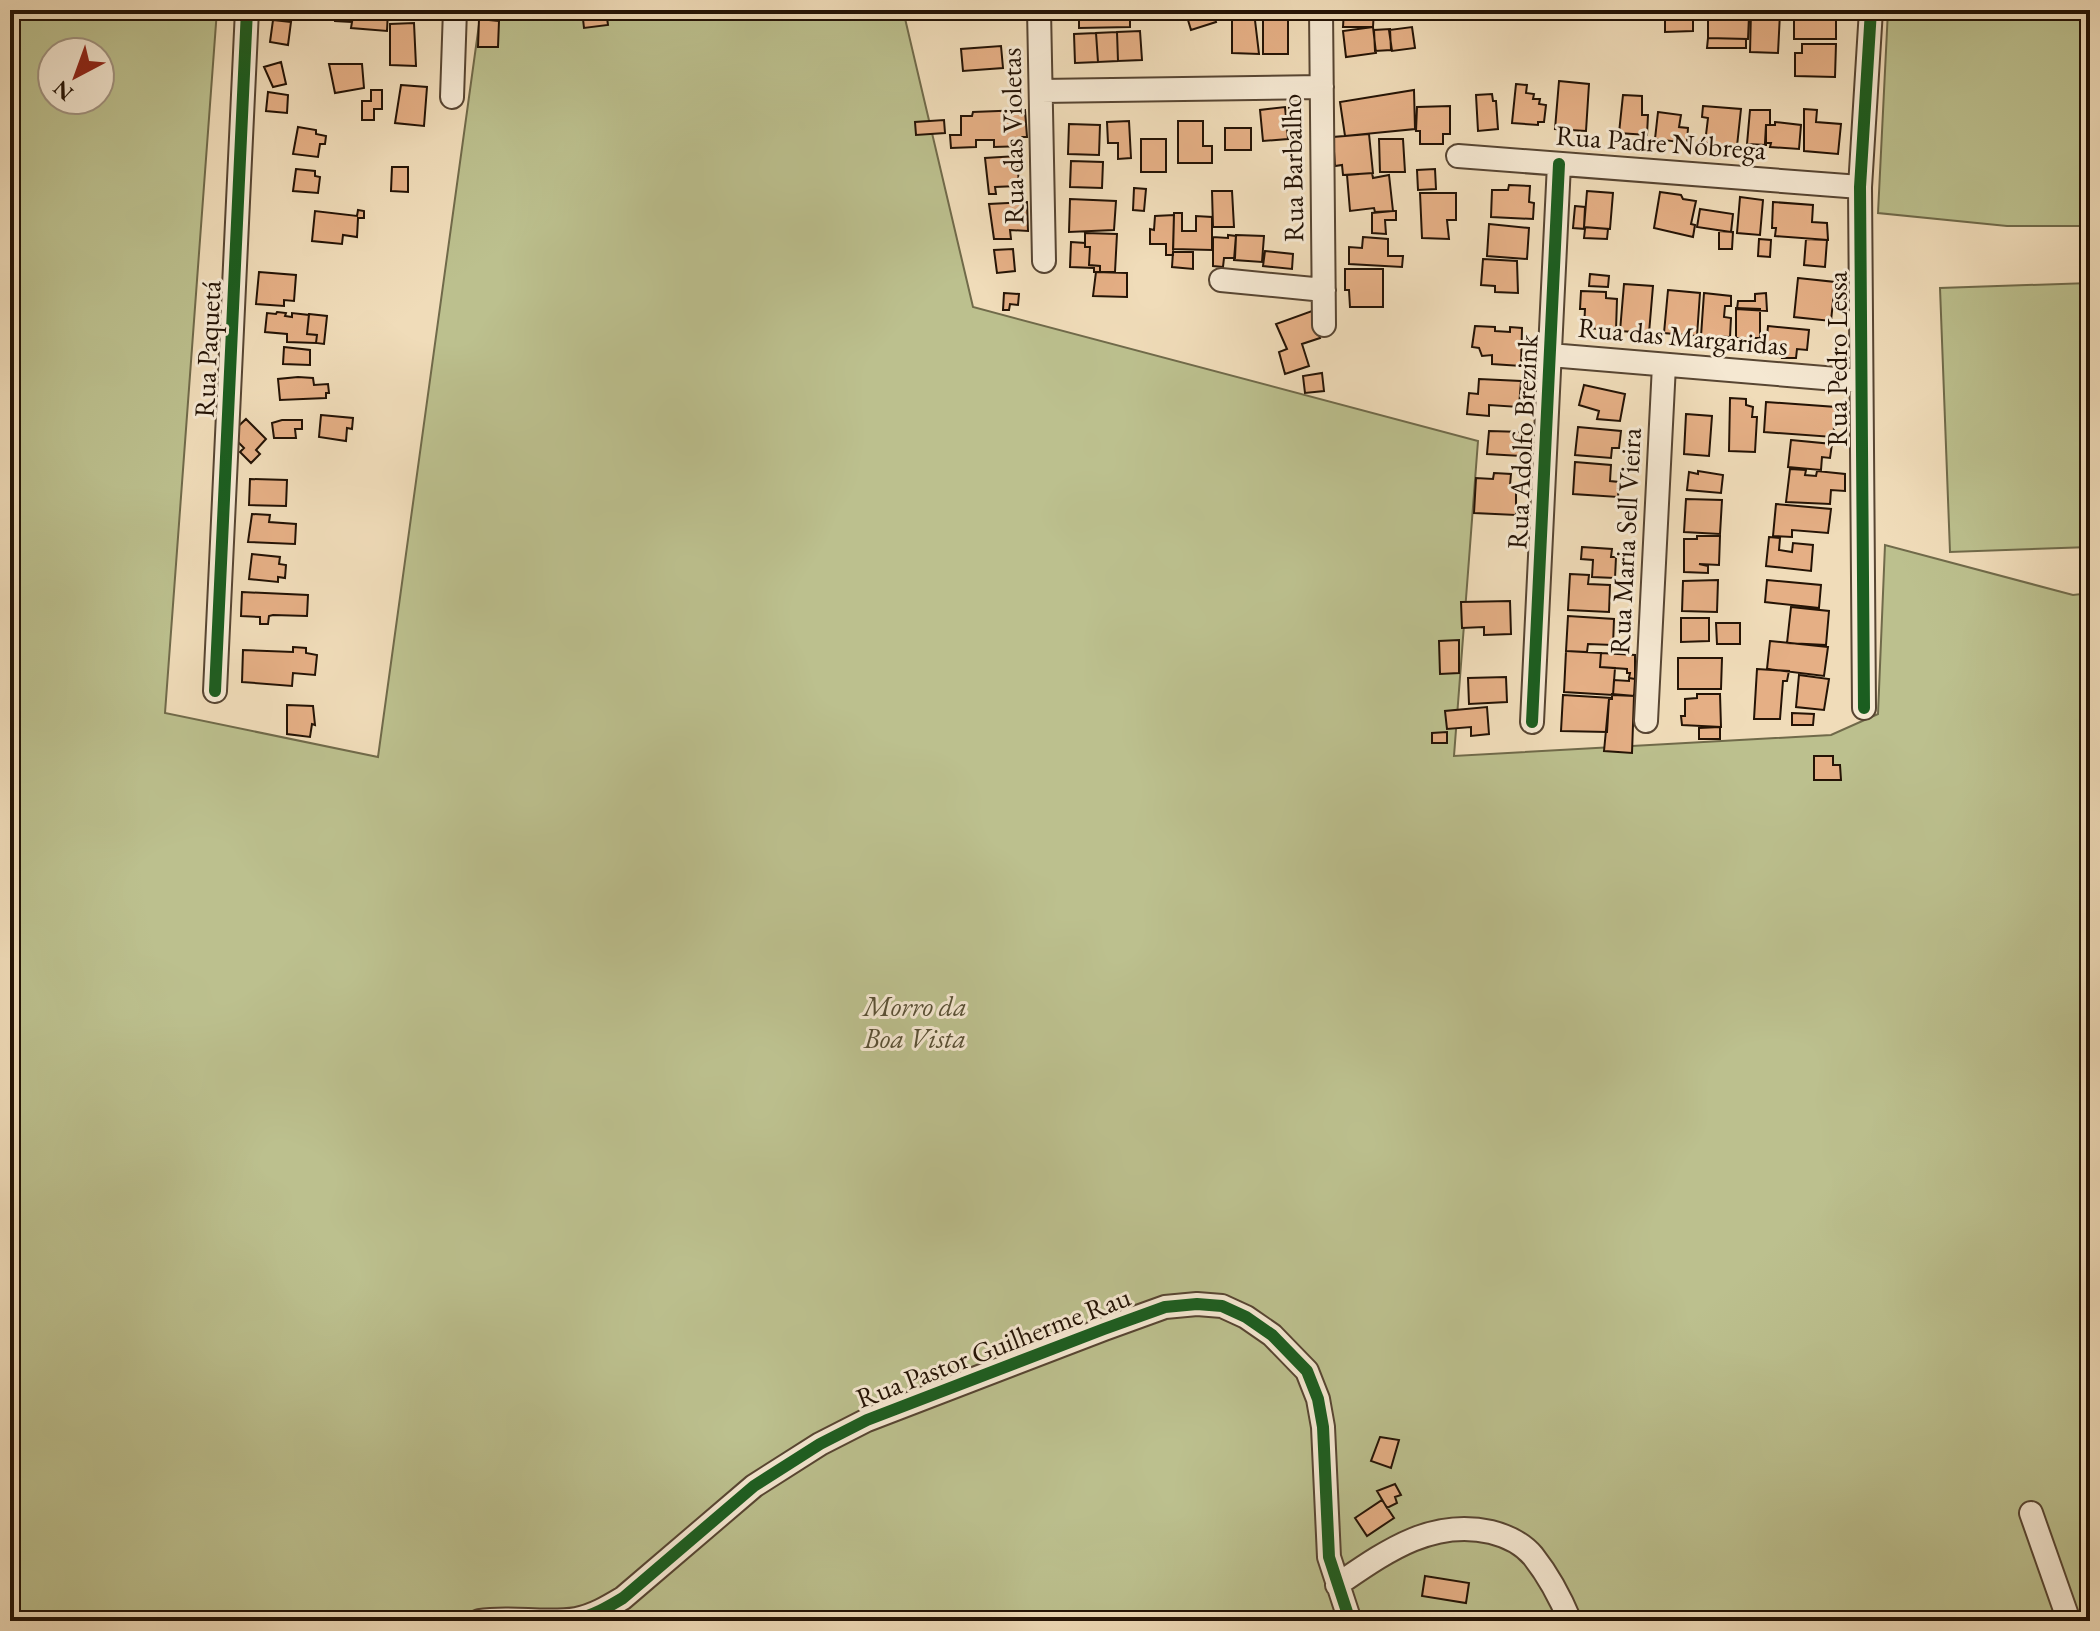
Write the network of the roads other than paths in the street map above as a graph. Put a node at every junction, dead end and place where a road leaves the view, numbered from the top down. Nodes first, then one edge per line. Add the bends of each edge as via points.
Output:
1 (247, 10) edge
2 (455, 10) edge
3 (1039, 10) edge
4 (1321, 10) edge
5 (1871, 10) edge
6 (1322, 87) junction
7 (1041, 91) junction
8 (452, 97) dead end
9 (1458, 156) dead end
10 (1559, 164) junction
11 (1860, 187) junction
12 (1044, 261) dead end
13 (1221, 280) dead end
14 (1324, 290) junction
15 (1324, 325) dead end
16 (1550, 355) junction
17 (1664, 365) junction
18 (1860, 381) junction
19 (215, 691) dead end
20 (1864, 708) dead end
21 (1646, 721) dead end
22 (1532, 722) dead end
23 (2031, 1513) dead end
24 (1337, 1585) junction
25 (479, 1621) edge
26 (1350, 1621) edge
27 (1570, 1621) edge
28 (2069, 1621) edge

1 - 19 street, Rua Paquetá
2 - 8 street
3 - 7 street, Rua das Violetas
4 - 6 street, Rua Barbalho
5 - 11 street, Rua Pedro Lessa
6 - 7 street
6 - 14 street, Rua Barbalho
7 - 12 street, Rua das Violetas
9 - 10 street, Rua Padre Nóbrega
10 - 11 street, Rua Padre Nóbrega
10 - 16 street, Rua Adolfo Brezink
11 - 18 street, Rua Pedro Lessa
13 - 14 street
14 - 15 street, Rua Barbalho
16 - 17 street, Rua das Margaridas
16 - 22 street, Rua Adolfo Brezink
17 - 18 street, Rua das Margaridas
17 - 21 street, Rua Maria Sell Vieira
18 - 20 street, Rua Pedro Lessa
23 - 28 street
24 - 25 street, Rua Pastor Guilherme Rau via 1327,1537 1323,1427 1307,1371 1246,1317 1222,1306 1197,1304 1165,1307 1116,1324 867,1420 820,1444 754,1486 604,1609 575,1619
24 - 26 street, Rua Pastor Guilherme Rau
24 - 27 street via 1410,1539 1473,1528 1509,1537 1532,1555

